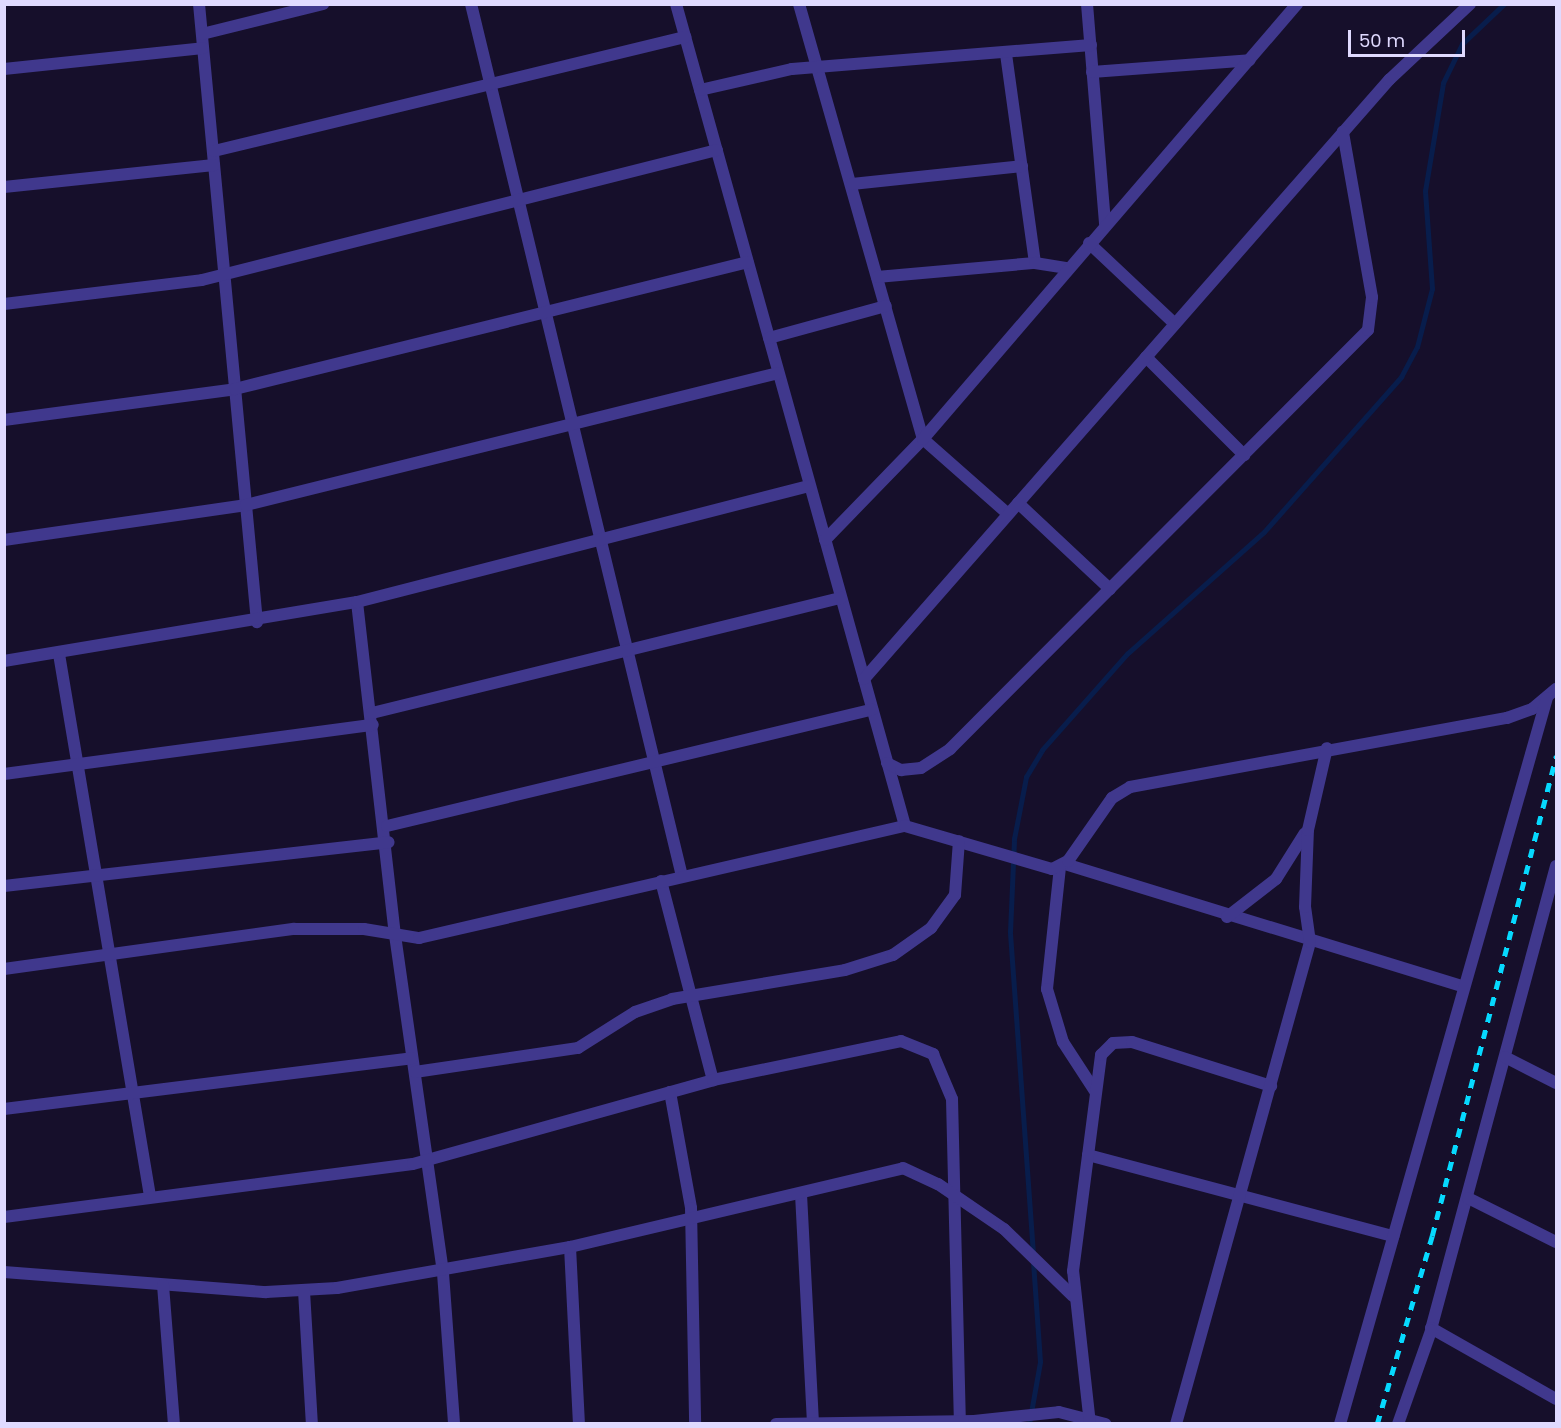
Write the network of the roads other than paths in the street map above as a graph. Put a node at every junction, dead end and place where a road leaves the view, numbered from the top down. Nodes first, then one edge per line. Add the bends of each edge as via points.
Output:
1 (199, 4) edge
2 (323, 4) edge
3 (471, 4) edge
4 (676, 4) edge
5 (799, 4) edge
6 (1087, 4) edge
7 (1297, 4) edge
8 (1470, 4) edge
9 (202, 33) junction
10 (685, 37) junction
11 (1090, 45) junction
12 (203, 48) junction
13 (1006, 54) junction
14 (1250, 60) junction
15 (818, 68) junction
16 (4, 69) edge
17 (1092, 72) junction
18 (491, 83) junction
19 (699, 90) junction
20 (1343, 132) junction
21 (717, 150) junction
22 (214, 151) junction
23 (214, 165) junction
24 (1022, 166) junction
25 (852, 184) junction
26 (4, 187) edge
27 (520, 196) junction
28 (1105, 224) junction
29 (1089, 243) junction
30 (748, 262) junction
31 (1035, 262) junction
32 (1066, 268) junction
33 (224, 273) junction
34 (877, 277) junction
35 (4, 304) edge
36 (886, 306) junction
37 (548, 311) junction
38 (1175, 324) junction
39 (769, 338) junction
40 (1146, 357) junction
41 (778, 373) junction
42 (235, 389) junction
43 (4, 420) edge
44 (574, 424) junction
45 (923, 440) junction
46 (1244, 455) junction
47 (808, 486) junction
48 (1018, 503) junction
49 (246, 505) junction
50 (1008, 514) junction
51 (600, 537) junction
52 (4, 540) edge
53 (825, 540) junction
54 (1110, 589) junction
55 (841, 598) junction
56 (357, 602) junction
57 (257, 622) junction
58 (627, 650) junction
59 (59, 654) junction
60 (4, 661) edge
61 (864, 679) junction
62 (1552, 693) edge
63 (872, 710) junction
64 (372, 719) junction
65 (1327, 748) junction
66 (76, 764) junction
67 (655, 764) junction
68 (887, 764) junction
69 (4, 774) edge
70 (387, 826) junction
71 (905, 826) junction
72 (1308, 830) junction
73 (959, 841) junction
74 (388, 842) junction
75 (1062, 866) junction
76 (1557, 866) edge
77 (94, 876) junction
78 (682, 876) junction
79 (661, 881) junction
80 (4, 886) edge
81 (1227, 917) junction
82 (395, 935) junction
83 (1310, 942) junction
84 (108, 954) junction
85 (4, 969) edge
86 (1462, 986) junction
87 (692, 994) junction
88 (1505, 1057) junction
89 (412, 1058) junction
90 (415, 1072) junction
91 (713, 1080) junction
92 (1557, 1083) edge
93 (1270, 1086) junction
94 (1095, 1091) junction
95 (133, 1092) junction
96 (670, 1092) junction
97 (4, 1109) edge
98 (1088, 1155) junction
99 (429, 1160) junction
100 (801, 1194) junction
101 (150, 1196) junction
102 (956, 1196) junction
103 (1239, 1196) junction
104 (1468, 1198) junction
105 (4, 1217) edge
106 (691, 1218) junction
107 (1393, 1236) junction
108 (1557, 1242) edge
109 (570, 1247) junction
110 (4, 1272) edge
111 (443, 1273) junction
112 (163, 1285) junction
113 (304, 1291) junction
114 (1072, 1296) junction
115 (1431, 1331) junction
116 (1557, 1399) edge
117 (813, 1422) edge
118 (960, 1422) edge
119 (1091, 1422) edge
120 (174, 1424) edge
121 (312, 1424) edge
122 (454, 1424) edge
123 (579, 1424) edge
124 (695, 1424) edge
125 (776, 1424) edge
126 (1105, 1424) edge
127 (1176, 1424) edge
128 (1340, 1424) edge
129 (1398, 1424) edge

1 - 9 street
2 - 9 street
3 - 18 street
4 - 10 street
5 - 15 street
6 - 11 street
7 - 14 street
8 - 20 street via 1411,58
9 - 12 street
10 - 18 street
10 - 19 street
11 - 13 street
11 - 17 street
12 - 16 street
12 - 22 street
13 - 15 street
13 - 24 street
14 - 17 street
14 - 28 street
15 - 19 street
15 - 25 street
17 - 28 street
18 - 22 street
18 - 27 street
19 - 21 street
20 - 38 street
20 - 46 street via 1371,320 1363,335
21 - 27 street
21 - 30 street
22 - 23 street
23 - 26 street
23 - 33 street
24 - 25 street
24 - 31 street
25 - 34 street
27 - 33 street
27 - 37 street
28 - 29 street
29 - 32 street
29 - 38 street
30 - 37 street
30 - 39 street
31 - 32 street
31 - 34 street
32 - 45 street
33 - 35 street
33 - 42 street
34 - 36 street
36 - 39 street
36 - 45 street
37 - 42 street
37 - 44 street
38 - 40 street
39 - 41 street
40 - 46 street
40 - 48 street
41 - 44 street
41 - 47 street
42 - 43 street
42 - 49 street
44 - 49 street
44 - 51 street
45 - 50 street
45 - 53 street
46 - 54 street
47 - 51 street
47 - 53 street
48 - 50 street
48 - 54 street
49 - 52 street
49 - 57 street
50 - 61 street
51 - 56 street
51 - 58 street
53 - 55 street
54 - 68 street via 950,749 921,768 902,770
55 - 58 street
55 - 61 street
56 - 57 street
56 - 64 street
57 - 59 street
58 - 64 street
58 - 67 street
59 - 60 street
59 - 66 street
61 - 63 street
62 - 65 street via 1508,718
62 - 86 street
63 - 67 street
63 - 68 street
64 - 66 street
64 - 70 street
65 - 72 street
65 - 75 street via 1130,787 1112,798
66 - 69 street
66 - 77 street
67 - 70 street
67 - 78 street
68 - 71 street
70 - 74 street
71 - 73 street
71 - 78 street
72 - 81 street via 1276,879
72 - 83 street via 1305,907
73 - 75 street via 1033,866
73 - 87 street via 955,895 932,928 893,955 845,970
74 - 77 street
74 - 82 street
75 - 81 street
75 - 94 street via 1047,989 1063,1042
76 - 88 street
77 - 80 street
77 - 84 street
78 - 79 street
79 - 82 street via 430,936
79 - 87 street
81 - 83 street
82 - 84 street via 294,929
82 - 89 street
83 - 86 street
83 - 93 street
84 - 85 street
84 - 95 street
86 - 107 street
87 - 90 street via 635,1012 578,1048
87 - 91 street
88 - 92 street
88 - 104 street
89 - 90 street
89 - 95 street
90 - 99 street
91 - 96 street
91 - 102 street via 867,1044 916,1044 933,1054 948,1082
93 - 94 street via 1122,1042 1101,1055
93 - 103 street
94 - 98 street
95 - 97 street
95 - 101 street
96 - 99 street
96 - 106 street
98 - 103 street
98 - 114 street
99 - 101 street via 345,1175
99 - 111 street
100 - 102 street via 903,1168
100 - 106 street
100 - 117 street
101 - 105 street
102 - 114 street via 1036,1256
102 - 118 street
103 - 107 street
103 - 127 street
104 - 108 street
104 - 115 street
106 - 109 street
106 - 124 street
107 - 128 street
109 - 111 street
109 - 123 street
110 - 112 street
111 - 113 street
111 - 122 street
112 - 113 street
112 - 120 street
113 - 121 street
114 - 119 street
115 - 116 street
115 - 129 street
117 - 118 street
117 - 125 street
118 - 119 street via 1059,1412
119 - 126 street

